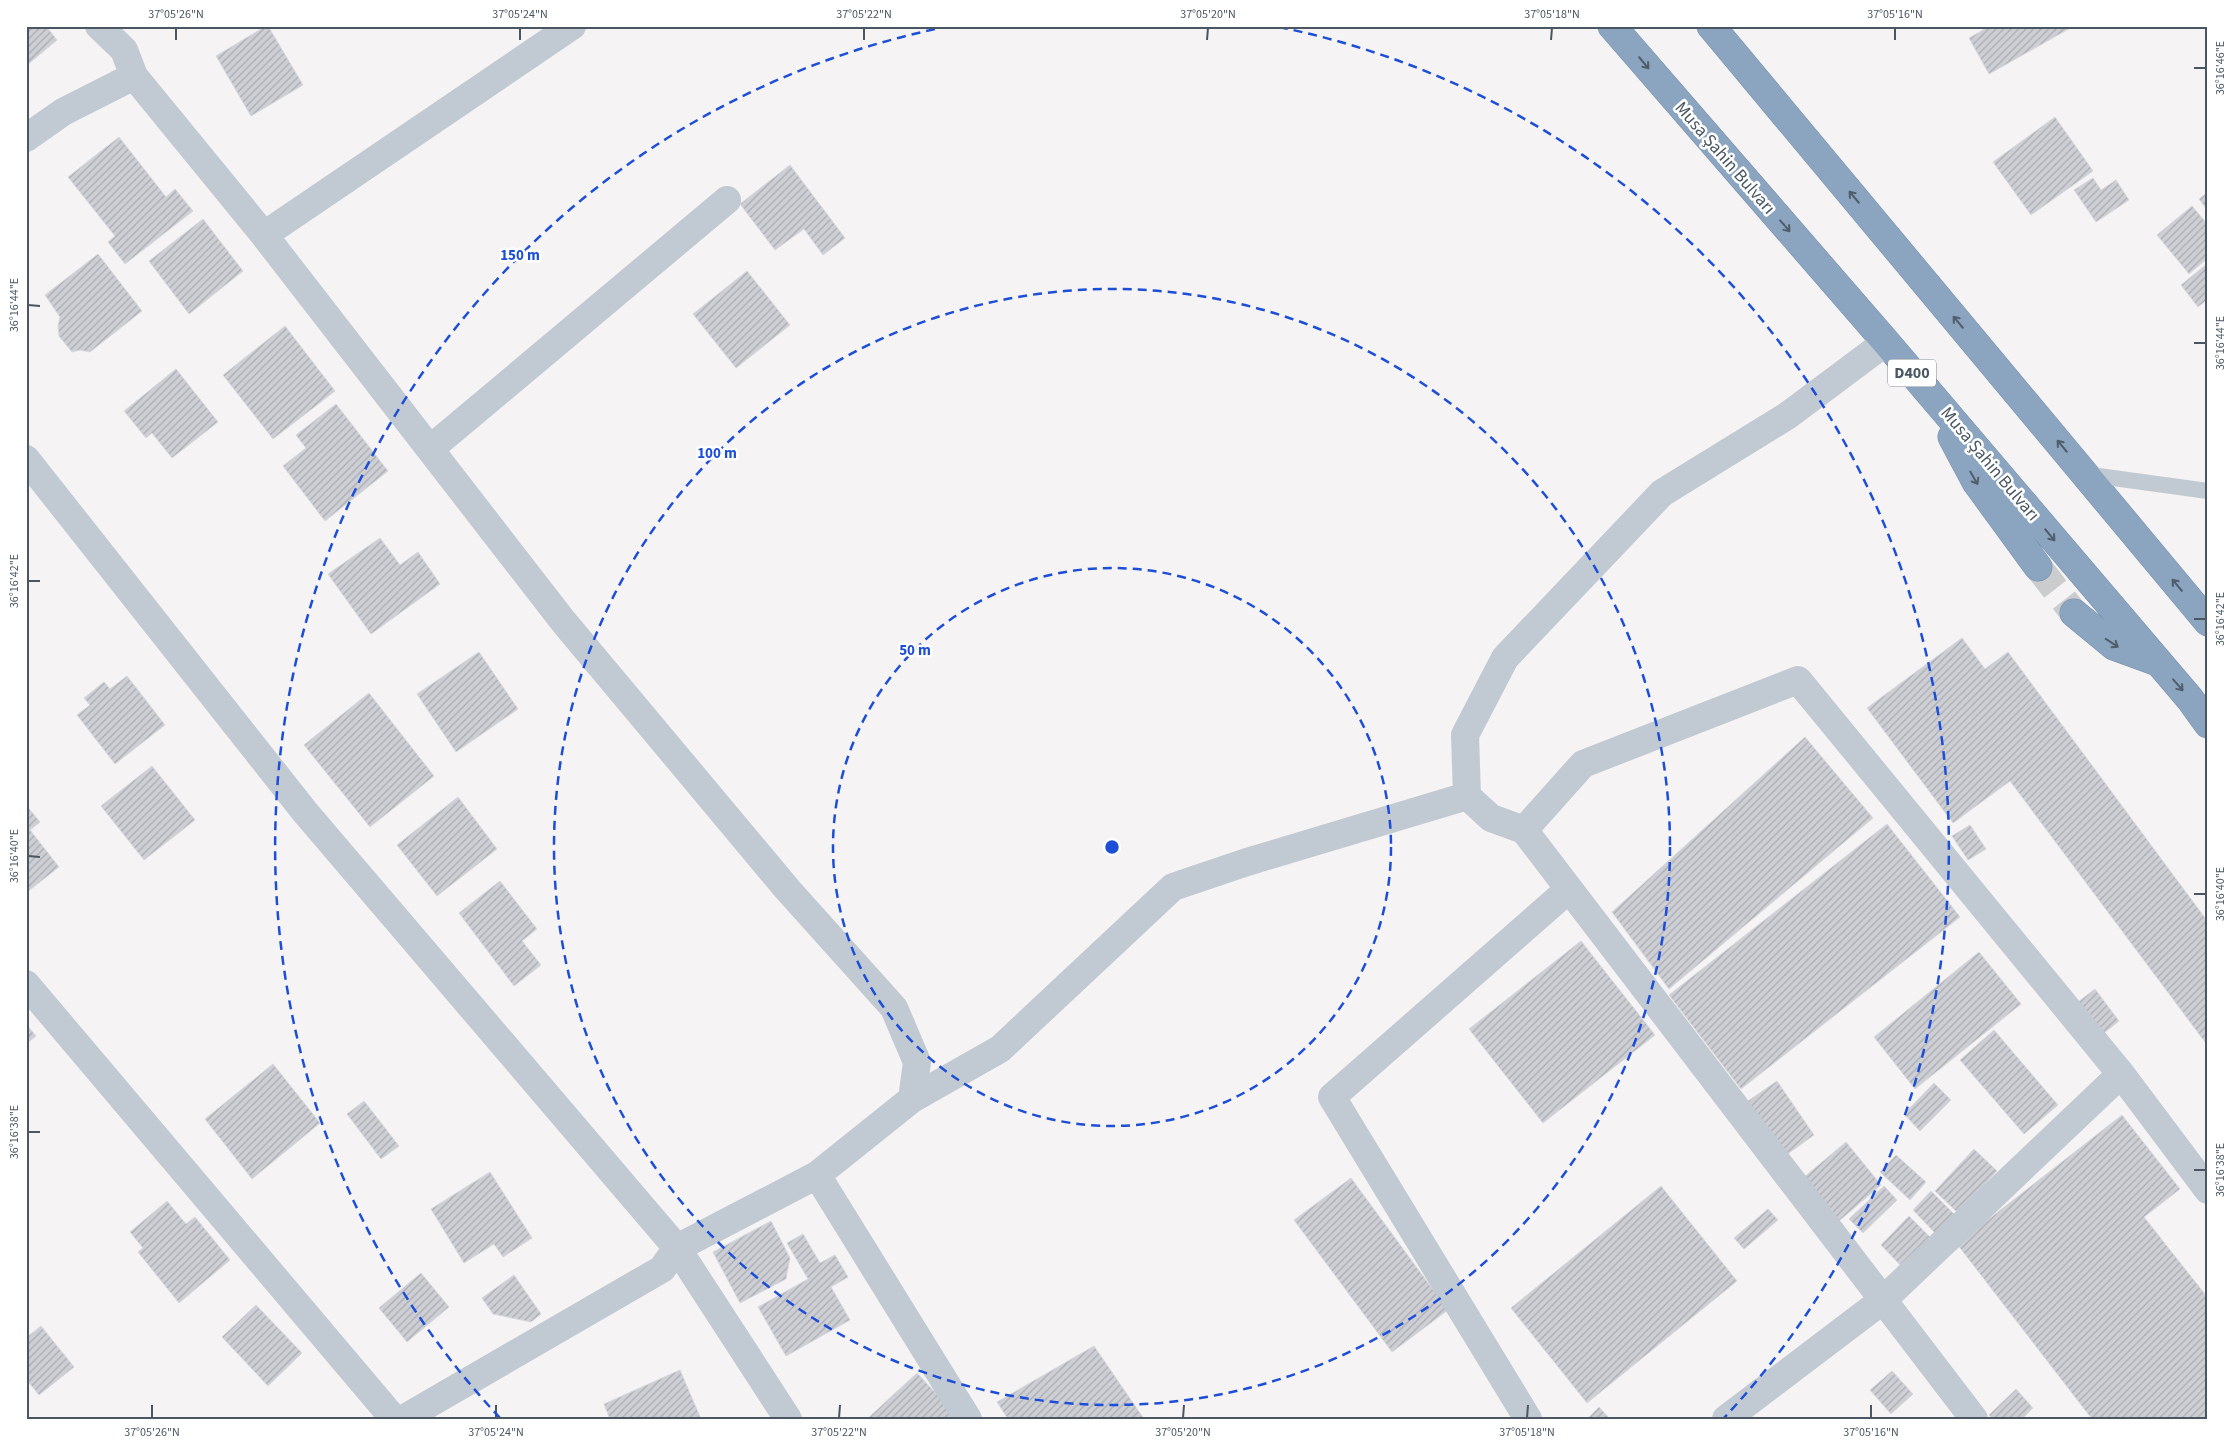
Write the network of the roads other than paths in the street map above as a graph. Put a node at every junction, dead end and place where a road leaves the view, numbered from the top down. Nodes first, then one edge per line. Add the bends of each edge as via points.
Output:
1 (99, 26) edge
2 (572, 26) edge
3 (1612, 26) edge
4 (1711, 26) edge
5 (134, 76) junction
6 (26, 138) edge
7 (727, 200) dead end
8 (264, 236) junction
9 (1886, 342) junction
10 (1926, 389) junction
11 (430, 449) junction
12 (26, 459) edge
13 (2084, 474) junction
14 (2208, 492) edge
15 (2038, 567) tunnel mouth
16 (2074, 613) tunnel mouth
17 (2208, 622) edge
18 (2158, 662) junction
19 (2208, 724) edge
20 (1467, 796) junction
21 (1524, 830) junction
22 (1568, 890) junction
23 (26, 984) edge
24 (2121, 1074) junction
25 (912, 1099) junction
26 (817, 1176) junction
27 (2208, 1190) edge
28 (677, 1248) junction
29 (1883, 1300) junction
30 (394, 1419) edge
31 (403, 1419) edge
32 (788, 1419) edge
33 (968, 1419) edge
34 (1528, 1419) edge
35 (1726, 1419) edge
36 (1974, 1419) edge

1 - 5 street via 124,50
2 - 8 street
3 -> 9 highway, Musa Şahin Bulvarı / D400
13 -> 4 highway
5 - 6 street via 63,112
5 - 8 street
7 - 11 street
8 - 11 street
9 - 10 highway, Musa Şahin Bulvarı / D400
9 - 20 street via 1787,416 1662,494 1506,658 1464,735
10 -> 15 highway via 1976,482
10 -> 18 highway, Musa Şahin Bulvarı / D400
11 - 25 street via 563,621 788,890 894,1008 916,1062
12 - 28 street via 305,812
13 - 14 lane
17 -> 13 highway
16 -> 18 highway via 2114,646
18 -> 19 highway, Musa Şahin Bulvarı / D400
20 - 21 street via 1491,818
20 - 25 street via 1173,887 1000,1049
21 - 22 street
21 - 24 street via 1583,764 1798,680
22 - 29 street
22 - 34 street via 1332,1097
23 - 30 street
24 - 27 street
24 - 29 street
25 - 26 street
26 - 28 street
26 - 33 street
28 - 31 street via 662,1269
28 - 32 street
29 - 35 street
29 - 36 street

